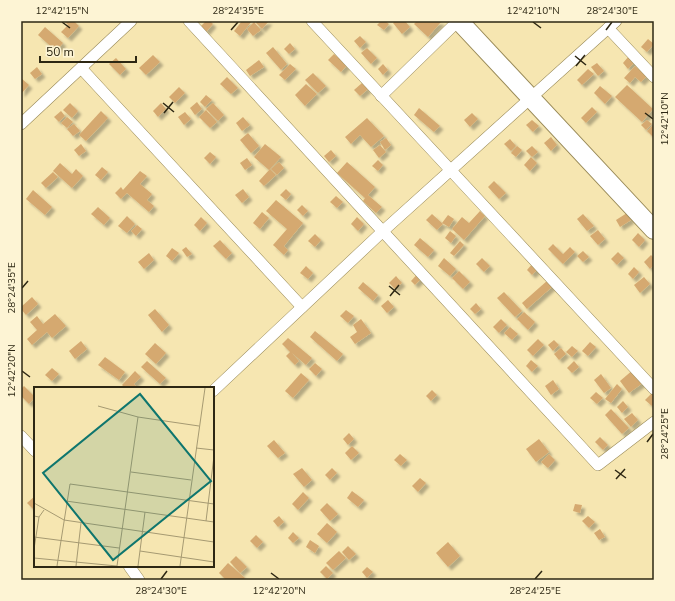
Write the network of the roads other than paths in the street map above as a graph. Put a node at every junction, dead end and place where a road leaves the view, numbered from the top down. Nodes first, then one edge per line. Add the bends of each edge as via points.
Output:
1 (130, 21) edge
2 (188, 21) edge
3 (312, 21) edge
4 (458, 21) edge
5 (612, 25) edge
6 (81, 68) junction
7 (654, 77) edge
8 (381, 96) junction
9 (531, 98) junction
10 (21, 124) edge
11 (450, 171) junction
12 (654, 230) edge
13 (382, 232) junction
14 (302, 307) junction
15 (654, 389) edge
16 (214, 390) edge
17 (654, 422) edge
18 (21, 436) edge
19 (34, 450) edge
20 (130, 567) edge
21 (139, 580) edge

1 - 6 street
2 - 13 street
3 - 8 street
4 - 8 street
4 - 9 highway
5 - 7 street
5 - 9 street
6 - 10 street
6 - 14 street
8 - 11 street
9 - 11 street
9 - 12 highway
11 - 13 street
11 - 15 street
13 - 14 street
13 - 17 street via 598,465
14 - 16 street
18 - 19 street
20 - 21 street

